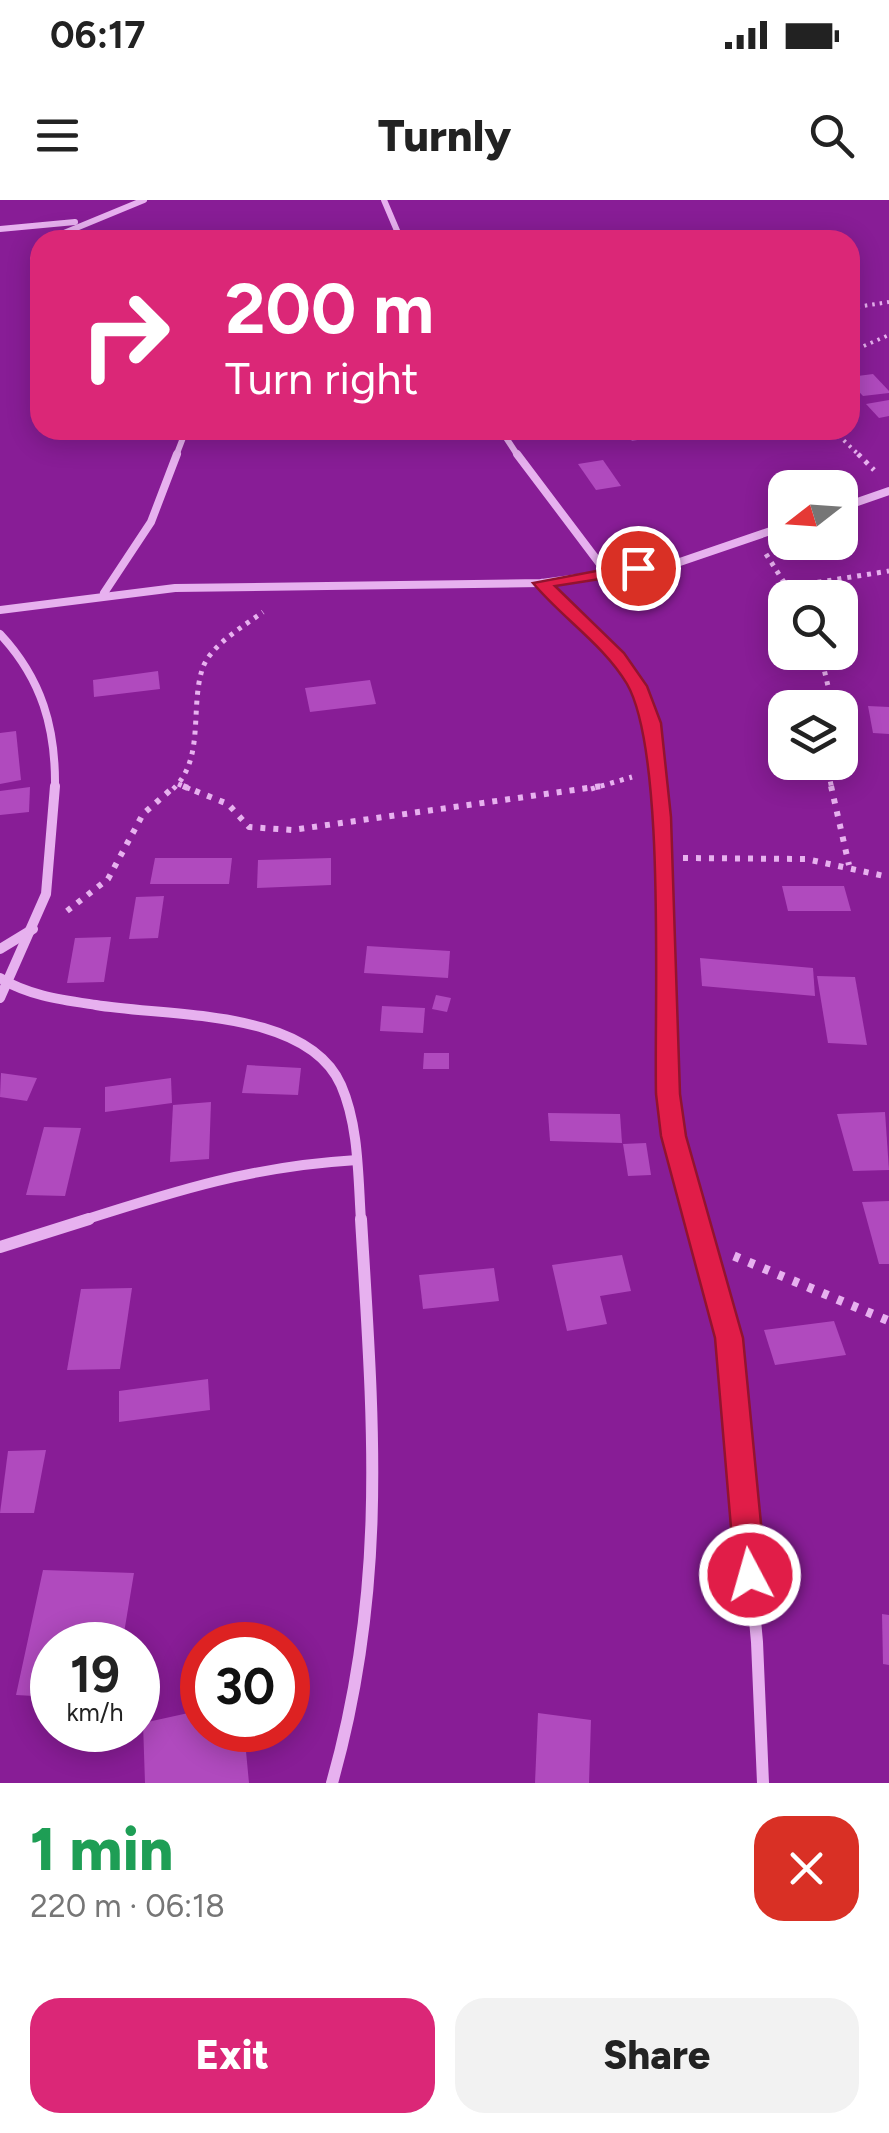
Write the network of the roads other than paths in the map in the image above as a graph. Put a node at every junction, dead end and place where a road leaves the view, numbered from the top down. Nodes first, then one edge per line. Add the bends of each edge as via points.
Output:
1 (144, 200) edge
2 (384, 200) edge
3 (86, 220) junction
4 (0, 229) edge
5 (66, 230) edge
6 (397, 230) edge
7 (182, 440) edge
8 (507, 440) edge
9 (889, 491) edge
10 (858, 502) edge
11 (768, 531) edge
12 (606, 572) junction
13 (542, 583) junction
14 (104, 594) junction
15 (0, 610) edge
16 (0, 634) edge
17 (34, 928) junction
18 (0, 949) edge
19 (3, 980) edge
20 (0, 998) edge
21 (356, 1160) junction
22 (0, 1246) edge
23 (332, 1783) edge
24 (763, 1783) edge

1 - 3 street
2 - 6 street
3 - 4 street
3 - 5 street
7 - 14 street via 151,522
8 - 12 street
9 - 10 street
11 - 12 street via 670,564
12 - 13 street
13 - 14 street
13 - 24 street via 618,658 638,686 651,723 668,1094 729,1338
14 - 15 street
16 - 17 street via 43,689 55,756 46,895
17 - 18 street
17 - 19 street
19 - 20 street
19 - 21 street via 60,999 246,1022 308,1043 342,1085
21 - 22 street via 284,1164 217,1178
21 - 23 street via 373,1552 362,1659

